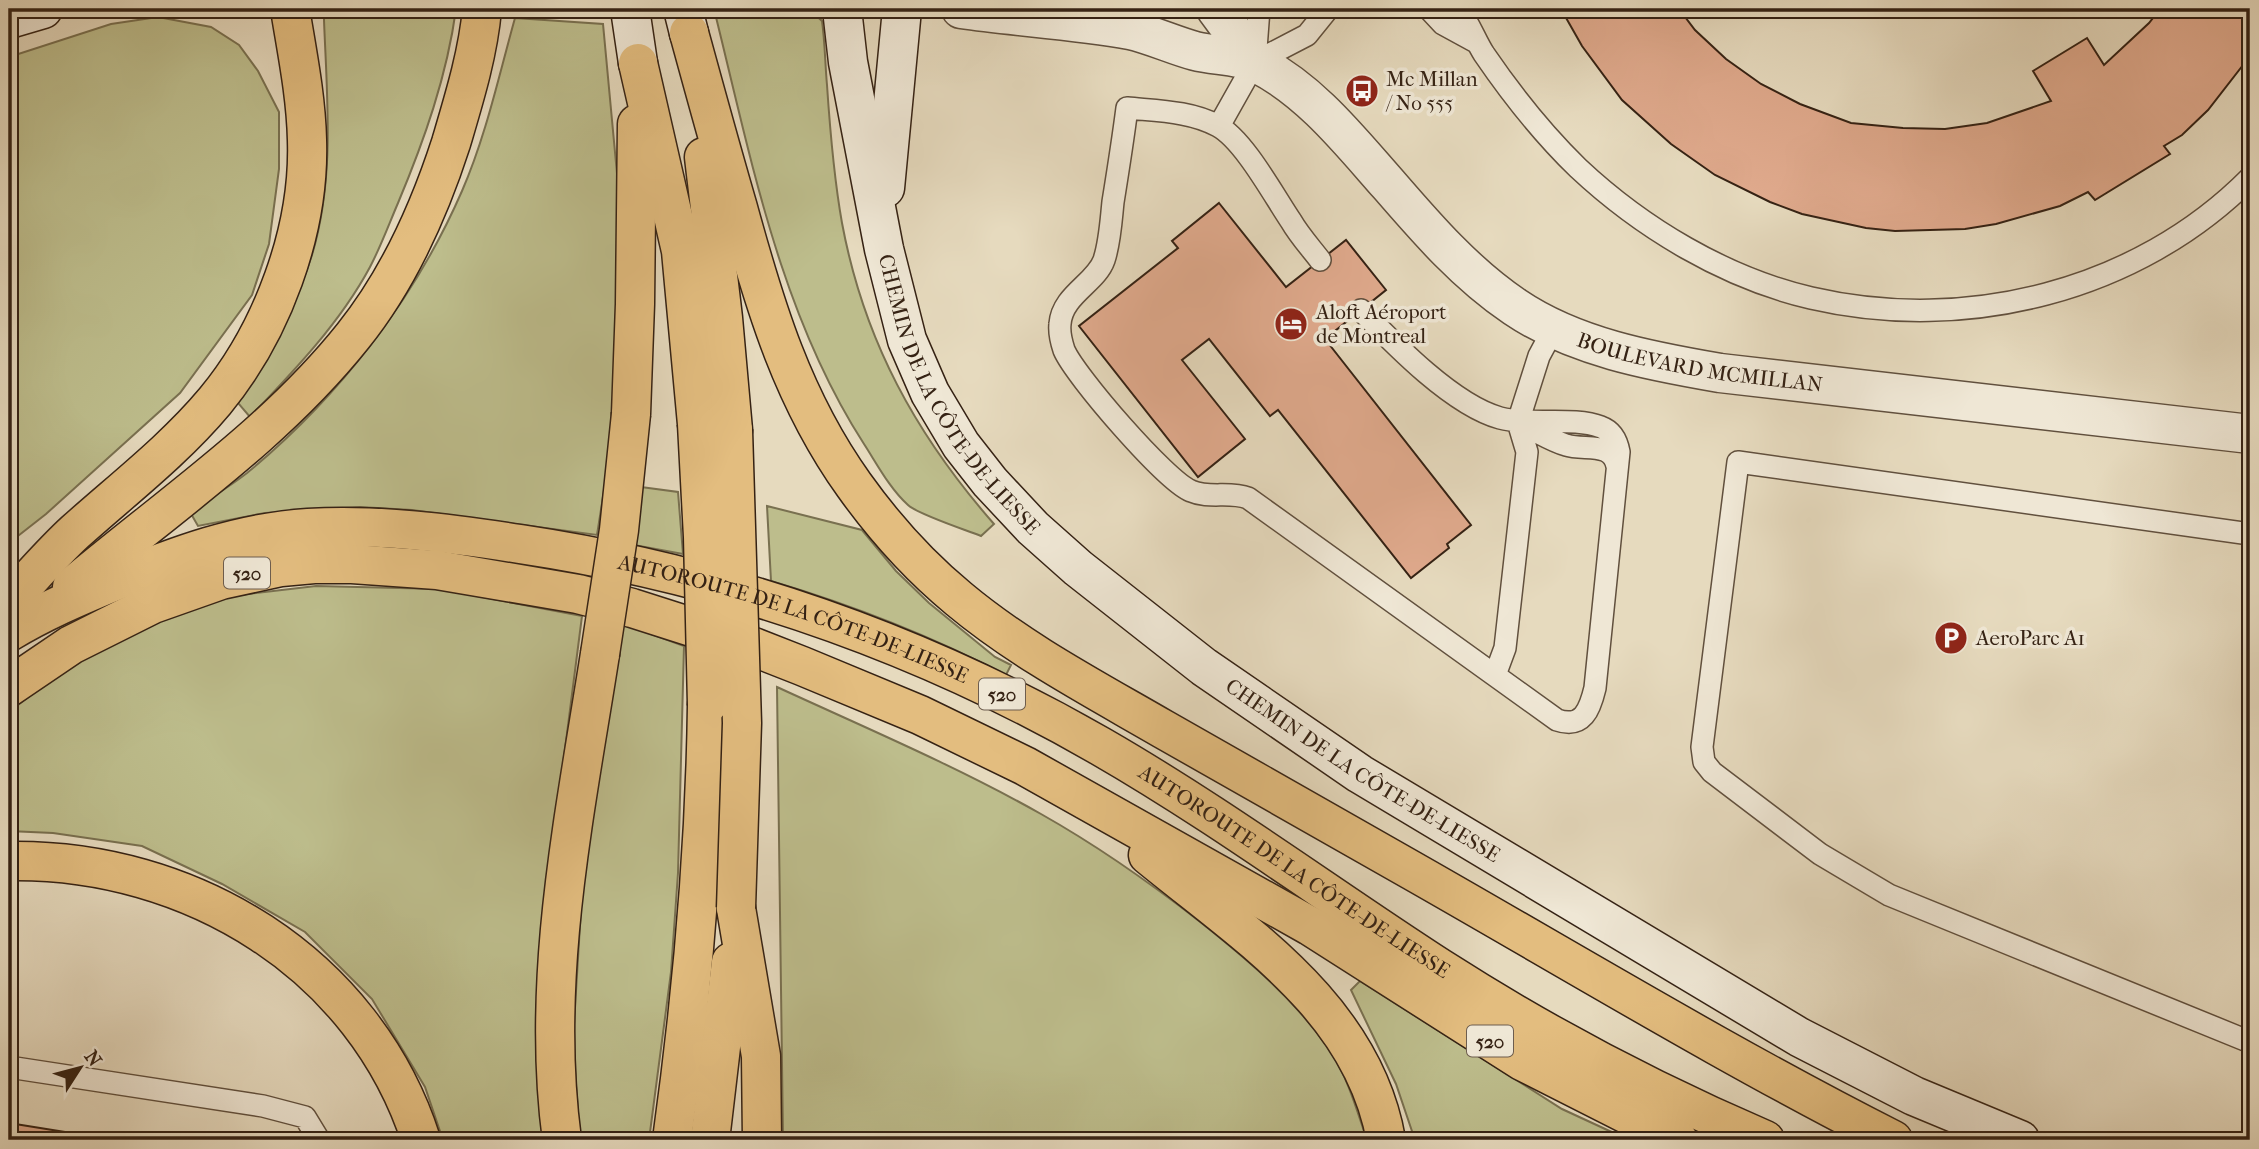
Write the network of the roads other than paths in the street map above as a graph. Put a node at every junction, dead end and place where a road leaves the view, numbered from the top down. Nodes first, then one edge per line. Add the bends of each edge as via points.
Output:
1 (43, 9) edge
2 (290, 9) edge
3 (842, 9) edge
4 (902, 9) edge
5 (961, 9) edge
6 (1216, 9) edge
7 (1259, 9) edge
8 (1328, 9) edge
9 (1429, 9) edge
10 (1458, 9) edge
11 (481, 15) edge
12 (9, 19) edge
13 (686, 21) edge
14 (634, 33) edge
15 (1476, 42) junction
16 (1255, 62) junction
17 (1219, 126) junction
18 (2250, 178) edge
19 (881, 228) junction
20 (1320, 260) dead end
21 (1361, 310) dead end
22 (1554, 328) junction
23 (1518, 422) junction
24 (715, 427) junction
25 (2250, 434) edge
26 (2250, 534) edge
27 (27, 606) edge
28 (9, 632) edge
29 (1495, 675) junction
30 (9, 687) edge
31 (1071, 791) junction
32 (9, 861) edge
33 (736, 908) junction
34 (2250, 1041) edge
35 (9, 1067) edge
36 (319, 1140) edge
37 (421, 1140) edge
38 (562, 1140) edge
39 (671, 1140) edge
40 (710, 1140) edge
41 (762, 1140) edge
42 (1386, 1140) edge
43 (1678, 1140) edge
44 (1765, 1140) edge
45 (1893, 1140) edge
46 (2020, 1140) edge

1 - 12 main road
2 - 27 highway via 304,107 306,186 299,229 273,304 230,380 202,416 73,534
3 - 19 main road, CHEMIN DE LA CÔTE-DE-LIESSE
4 - 19 main road, CHEMIN DE LA CÔTE-DE-LIESSE
5 - 16 main road, BOULEVARD MCMILLAN via 1132,31 1196,51
6 - 16 main road, BOULEVARD MCMILLAN
7 - 16 lane
8 - 16 lane via 1307,35
9 - 15 lane via 1443,24
10 - 15 lane
11 - 27 highway via 465,96 434,192 401,264 354,335 265,429 133,536
13 - 24 highway via 723,318
13 - 45 highway via 766,310 793,380 854,485 904,548 960,600 1130,710 1681,1026
14 - 24 highway
14 - 38 highway, bridge via 631,414 619,530 569,855 557,965 555,1026
15 - 18 lane via 1552,141 1608,194 1708,259 1811,298 1882,310 2031,299 2094,280 2158,248 2187,231
16 - 17 lane
16 - 22 main road, BOULEVARD MCMILLAN via 1284,79 1336,125 1457,259 1516,308
17 - 20 lane via 1256,168
17 - 29 lane via 1128,108 1107,248 1103,263 1078,289 1060,320 1065,352 1127,432 1179,485 1206,495 1248,498
19 - 46 main road, CHEMIN DE LA CÔTE-DE-LIESSE via 907,340 930,393 961,445 1033,528 1133,612 1258,706 1360,774 1729,997 1846,1063
21 - 23 lane via 1460,398
22 - 23 lane via 1539,356
22 - 25 main road, BOULEVARD MCMILLAN via 1652,361 1720,373
23 - 29 lane via 1527,452 1505,648
23 - 29 lane via 1601,427 1618,442 1617,466 1595,688 1588,710 1575,722 1558,720
24 - 33 highway, bridge via 742,723
24 - 39 highway, bridge via 703,537 706,763 694,954
26 - 34 lane via 1738,462 1702,747 1704,762 1712,772 1820,854 1889,895
27 - 28 highway, AUTOROUTE DE LA CÔTE-DE-LIESSE / 520
27 - 44 highway, AUTOROUTE DE LA CÔTE-DE-LIESSE / 520 via 209,546 275,531 335,527 418,531 564,551 712,582 821,616 990,688 1151,777 1538,1028
30 - 31 highway, AUTOROUTE DE LA CÔTE-DE-LIESSE / 520 via 71,645 190,589 281,567 386,565 578,594 670,619 751,646 920,715
31 - 42 highway via 1312,994 1354,1053 1372,1090
31 - 43 highway, AUTOROUTE DE LA CÔTE-DE-LIESSE / 520 via 1310,926 1522,1061
32 - 37 highway via 90,865 149,879 233,915 287,951 333,993 370,1038 405,1100
33 - 40 highway
33 - 41 highway via 761,1056
35 - 36 lane via 263,1106 305,1117

